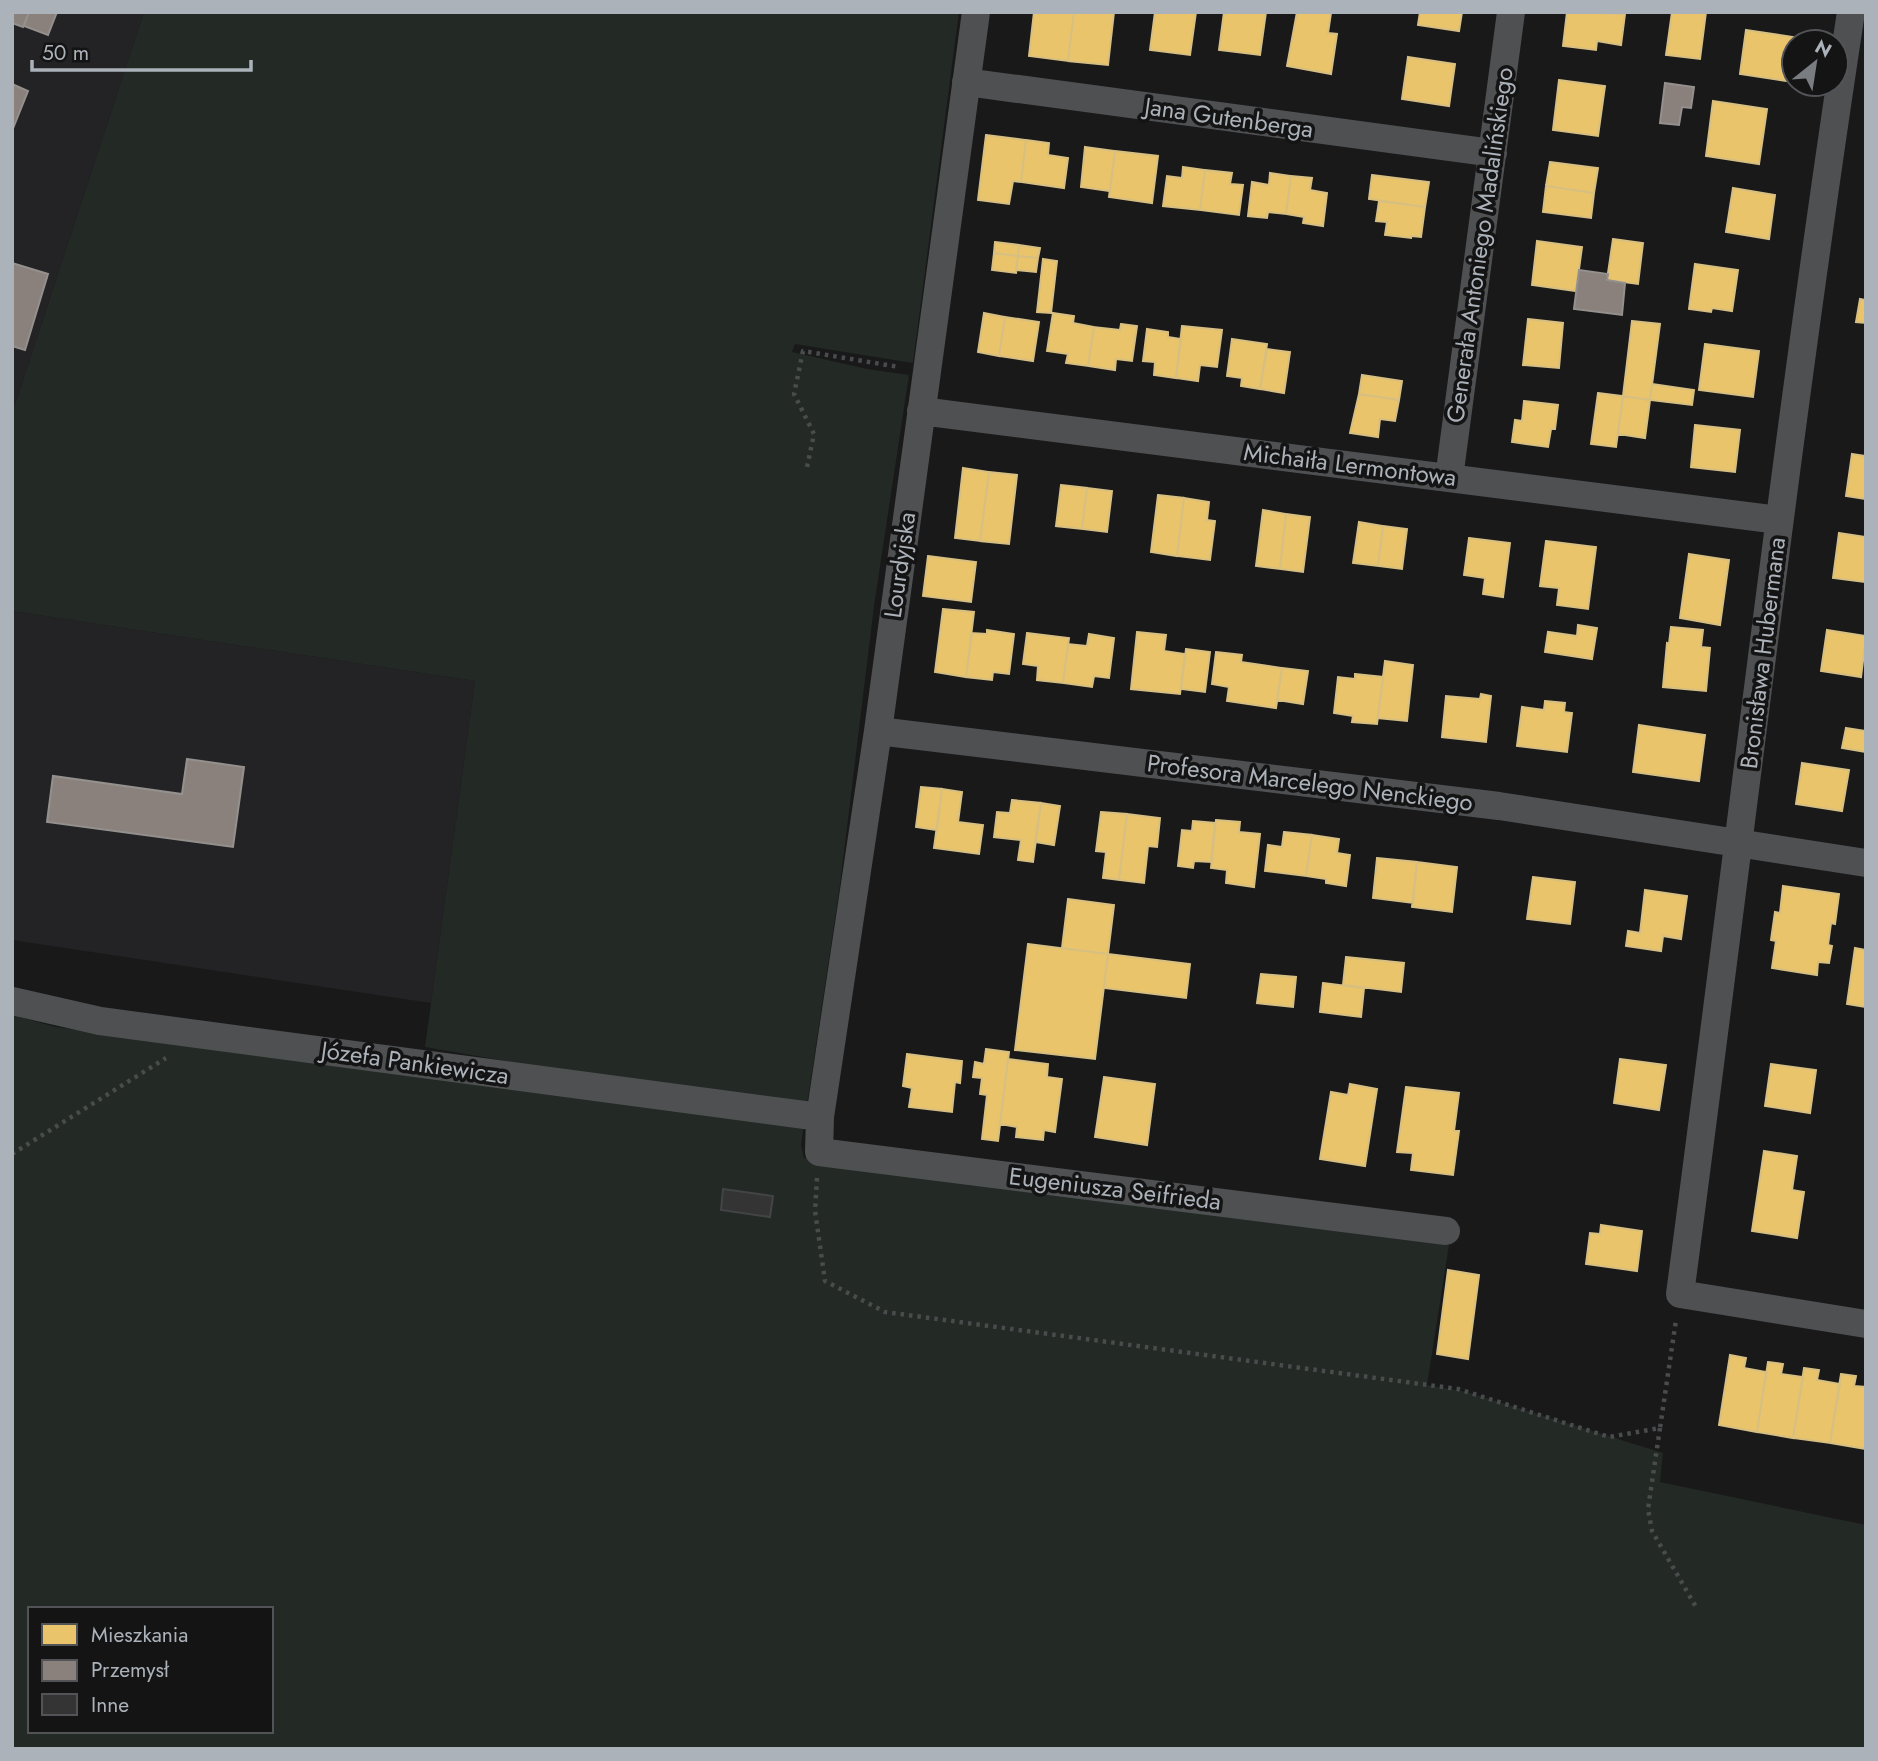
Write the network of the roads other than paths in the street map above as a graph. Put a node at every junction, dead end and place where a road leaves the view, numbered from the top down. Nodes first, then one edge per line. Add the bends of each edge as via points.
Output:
1 (976, 12) edge
2 (1511, 12) edge
3 (1851, 12) edge
4 (966, 82) junction
5 (1493, 153) junction
6 (921, 411) junction
7 (1449, 478) junction
8 (1779, 520) junction
9 (878, 731) junction
10 (1740, 843) junction
11 (1866, 863) edge
12 (12, 1001) edge
13 (820, 1117) junction
14 (1446, 1231) dead end
15 (1866, 1324) edge

1 - 4 street, Lourdyjska
2 - 5 street, Generała Antoniego Madalińskiego
3 - 8 street, Bronisława Hubermana
4 - 5 street, Jana Gutenberga
4 - 6 street, Lourdyjska
5 - 7 street, Generała Antoniego Madalińskiego
6 - 7 street, Michaiła Lermontowa
6 - 9 street, Lourdyjska
7 - 8 street, Michaiła Lermontowa
8 - 10 street, Bronisława Hubermana
9 - 10 street, Profesora Marcelego Nenckiego via 1499,806
9 - 13 street, Lourdyjska
10 - 11 street, Profesora Marcelego Nenckiego
10 - 15 street, Bronisława Hubermana via 1680,1294
12 - 13 street, Józefa Pankiewicza via 100,1021
13 - 14 street, Eugeniusza Seifrieda via 819,1152

